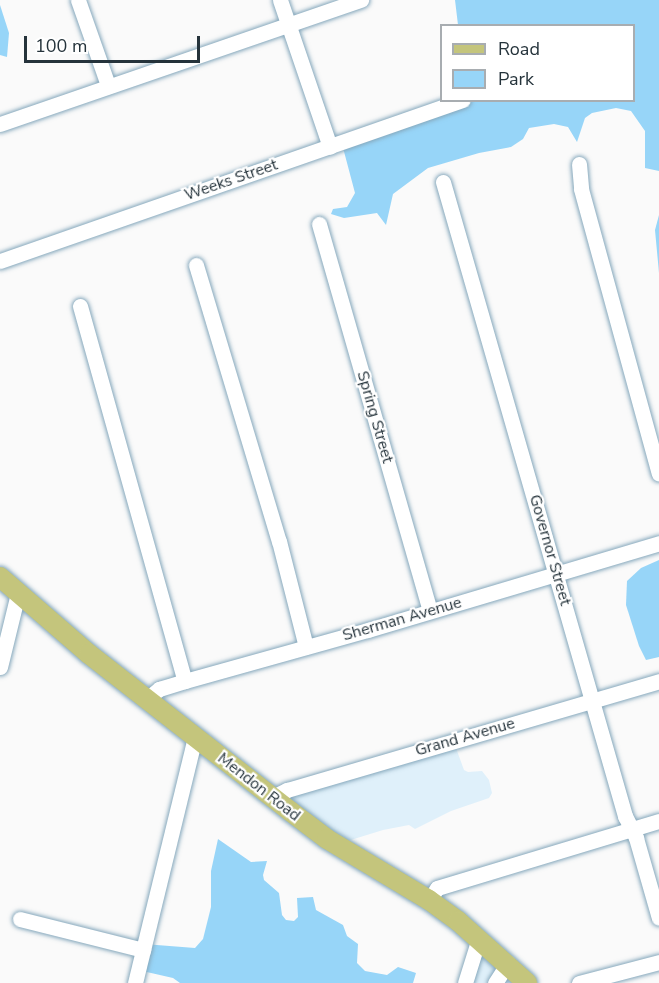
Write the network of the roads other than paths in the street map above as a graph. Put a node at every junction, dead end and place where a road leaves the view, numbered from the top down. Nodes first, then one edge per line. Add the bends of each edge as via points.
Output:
1 (78, 0) edge
2 (280, 0) edge
3 (361, 0) edge
4 (289, 26) junction
5 (108, 85) junction
6 (457, 102) edge
7 (0, 124) edge
8 (330, 147) junction
9 (579, 164) dead end
10 (443, 182) dead end
11 (319, 224) dead end
12 (0, 261) edge
13 (196, 265) dead end
14 (80, 306) dead end
15 (659, 474) edge
16 (659, 543) edge
17 (556, 574) junction
18 (0, 577) edge
19 (18, 593) junction
20 (430, 610) junction
21 (306, 647) junction
22 (0, 667) edge
23 (185, 681) junction
24 (659, 681) edge
25 (147, 699) junction
26 (593, 701) junction
27 (195, 737) junction
28 (273, 797) junction
29 (659, 821) edge
30 (632, 829) junction
31 (429, 900) junction
32 (659, 918) edge
33 (20, 919) dead end
34 (480, 938) junction
35 (142, 950) junction
36 (659, 962) edge
37 (508, 963) junction
38 (135, 983) edge
39 (465, 983) edge
40 (495, 983) edge
41 (527, 983) edge
42 (579, 983) edge

1 - 5 street
2 - 4 street
3 - 4 street
4 - 5 street
4 - 8 street
5 - 7 street
6 - 8 street, Weeks Street
8 - 12 street, Weeks Street
9 - 15 street via 581,189
10 - 17 street, Governor Street
11 - 20 street, Spring Street
13 - 21 street via 279,542
14 - 23 street
16 - 17 street, Sherman Avenue
17 - 20 street, Sherman Avenue
17 - 26 street, Governor Street
18 - 19 main road, Mendon Road
19 - 22 street
19 - 25 main road, Mendon Road
20 - 21 street, Sherman Avenue
21 - 23 street, Sherman Avenue
23 - 25 street, Sherman Avenue via 159,689
24 - 26 street, Grand Avenue
25 - 27 main road, Mendon Road
26 - 28 street, Grand Avenue
26 - 30 street, Governor Street
27 - 28 main road, Mendon Road
27 - 35 street
28 - 31 main road, Mendon Road via 327,839
29 - 30 street
30 - 31 street via 437,888
30 - 32 street, Governor Street
31 - 34 main road, Mendon Road
33 - 35 street
34 - 37 main road, Mendon Road
34 - 39 street
35 - 38 street
36 - 42 street
37 - 40 street
37 - 41 main road, Mendon Road

